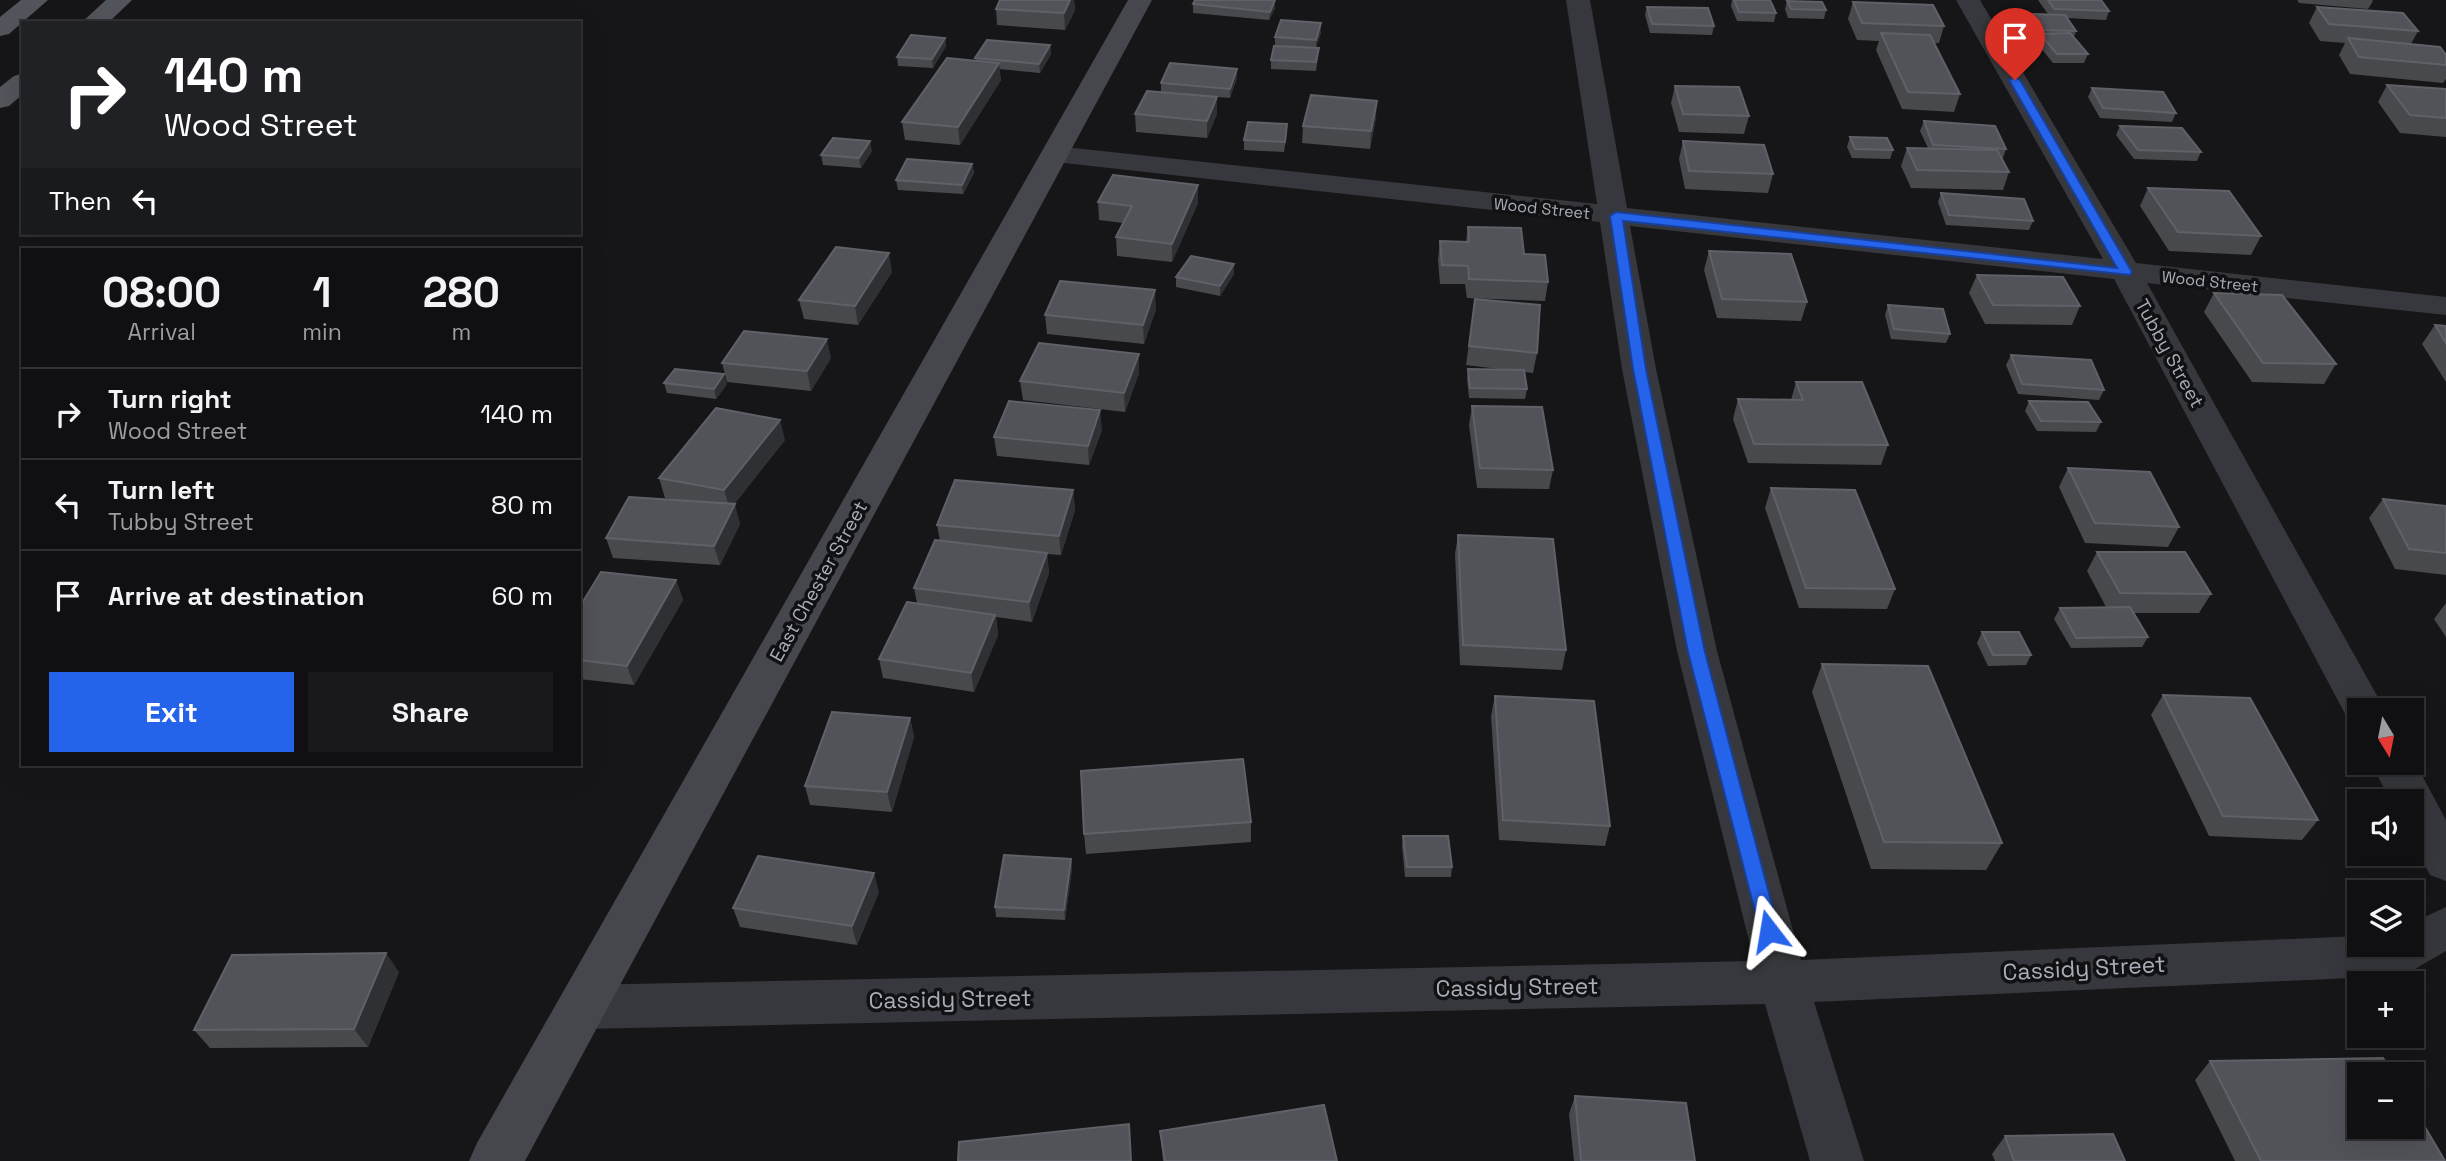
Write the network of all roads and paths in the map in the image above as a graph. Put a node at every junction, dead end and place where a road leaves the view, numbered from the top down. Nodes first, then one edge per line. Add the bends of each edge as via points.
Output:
1 (36, 0) edge
2 (120, 0) edge
3 (1140, 0) edge
4 (1578, 0) edge
5 (1968, 0) edge
6 (95, 21) edge
7 (0, 29) edge
8 (21, 83) edge
9 (0, 100) edge
10 (1055, 154) junction
11 (1616, 216) junction
12 (2126, 272) junction
13 (2446, 306) edge
14 (2357, 698) edge
15 (2399, 775) edge
16 (2446, 862) edge
17 (2446, 926) edge
18 (1783, 982) junction
19 (581, 1007) junction
20 (496, 1161) edge
21 (1837, 1161) edge

1 - 7 main road
2 - 6 main road
3 - 10 main road, East Chester Street
4 - 11 street
5 - 12 street, Tubby Street
8 - 9 main road
10 - 11 street, Wood Street
10 - 19 main road, East Chester Street
11 - 12 street, Wood Street
11 - 18 street via 1639,369 1697,652
12 - 13 street, Wood Street
12 - 14 street, Tubby Street
15 - 16 street
17 - 18 street, Cassidy Street via 2396,955
18 - 19 street, Cassidy Street
18 - 21 street
19 - 20 main road, East Chester Street

